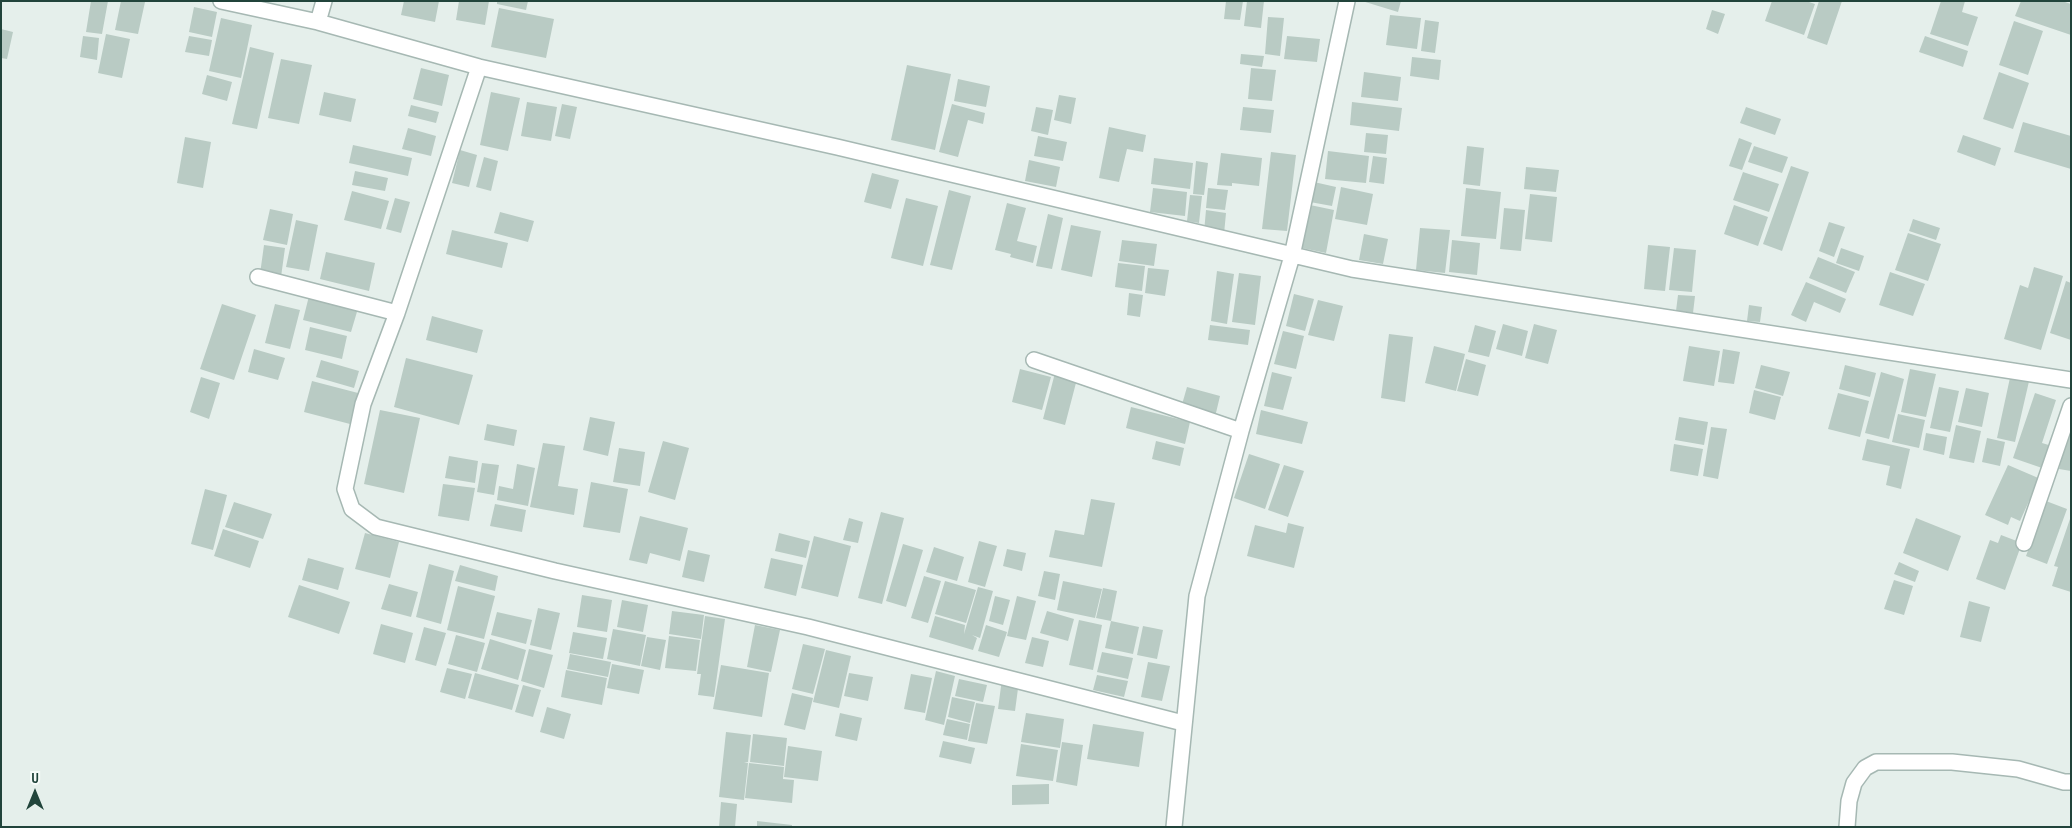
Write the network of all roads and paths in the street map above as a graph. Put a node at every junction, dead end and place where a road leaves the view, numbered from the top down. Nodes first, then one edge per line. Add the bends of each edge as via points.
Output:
1 (221, 1) edge
2 (324, 1) edge
3 (1347, 1) edge
4 (318, 22) junction
5 (479, 67) junction
6 (1292, 256) junction
7 (258, 277) dead end
8 (398, 313) junction
9 (1034, 360) dead end
10 (2071, 380) edge
11 (2071, 406) edge
12 (1241, 431) junction
13 (2024, 543) dead end
14 (1184, 723) junction
15 (2071, 782) edge
16 (1174, 827) edge
17 (1847, 827) edge

1 - 4 street
2 - 4 street
3 - 6 street
4 - 5 street
5 - 6 street via 837,147
5 - 8 street
6 - 10 street via 1352,269
6 - 12 street
7 - 8 street
8 - 14 street via 363,404 345,489 352,509 376,527 555,571 808,626
9 - 12 street
11 - 13 street
12 - 14 street via 1197,596
14 - 16 street
15 - 17 street via 2018,770 1952,762 1876,762 1865,768 1854,783

